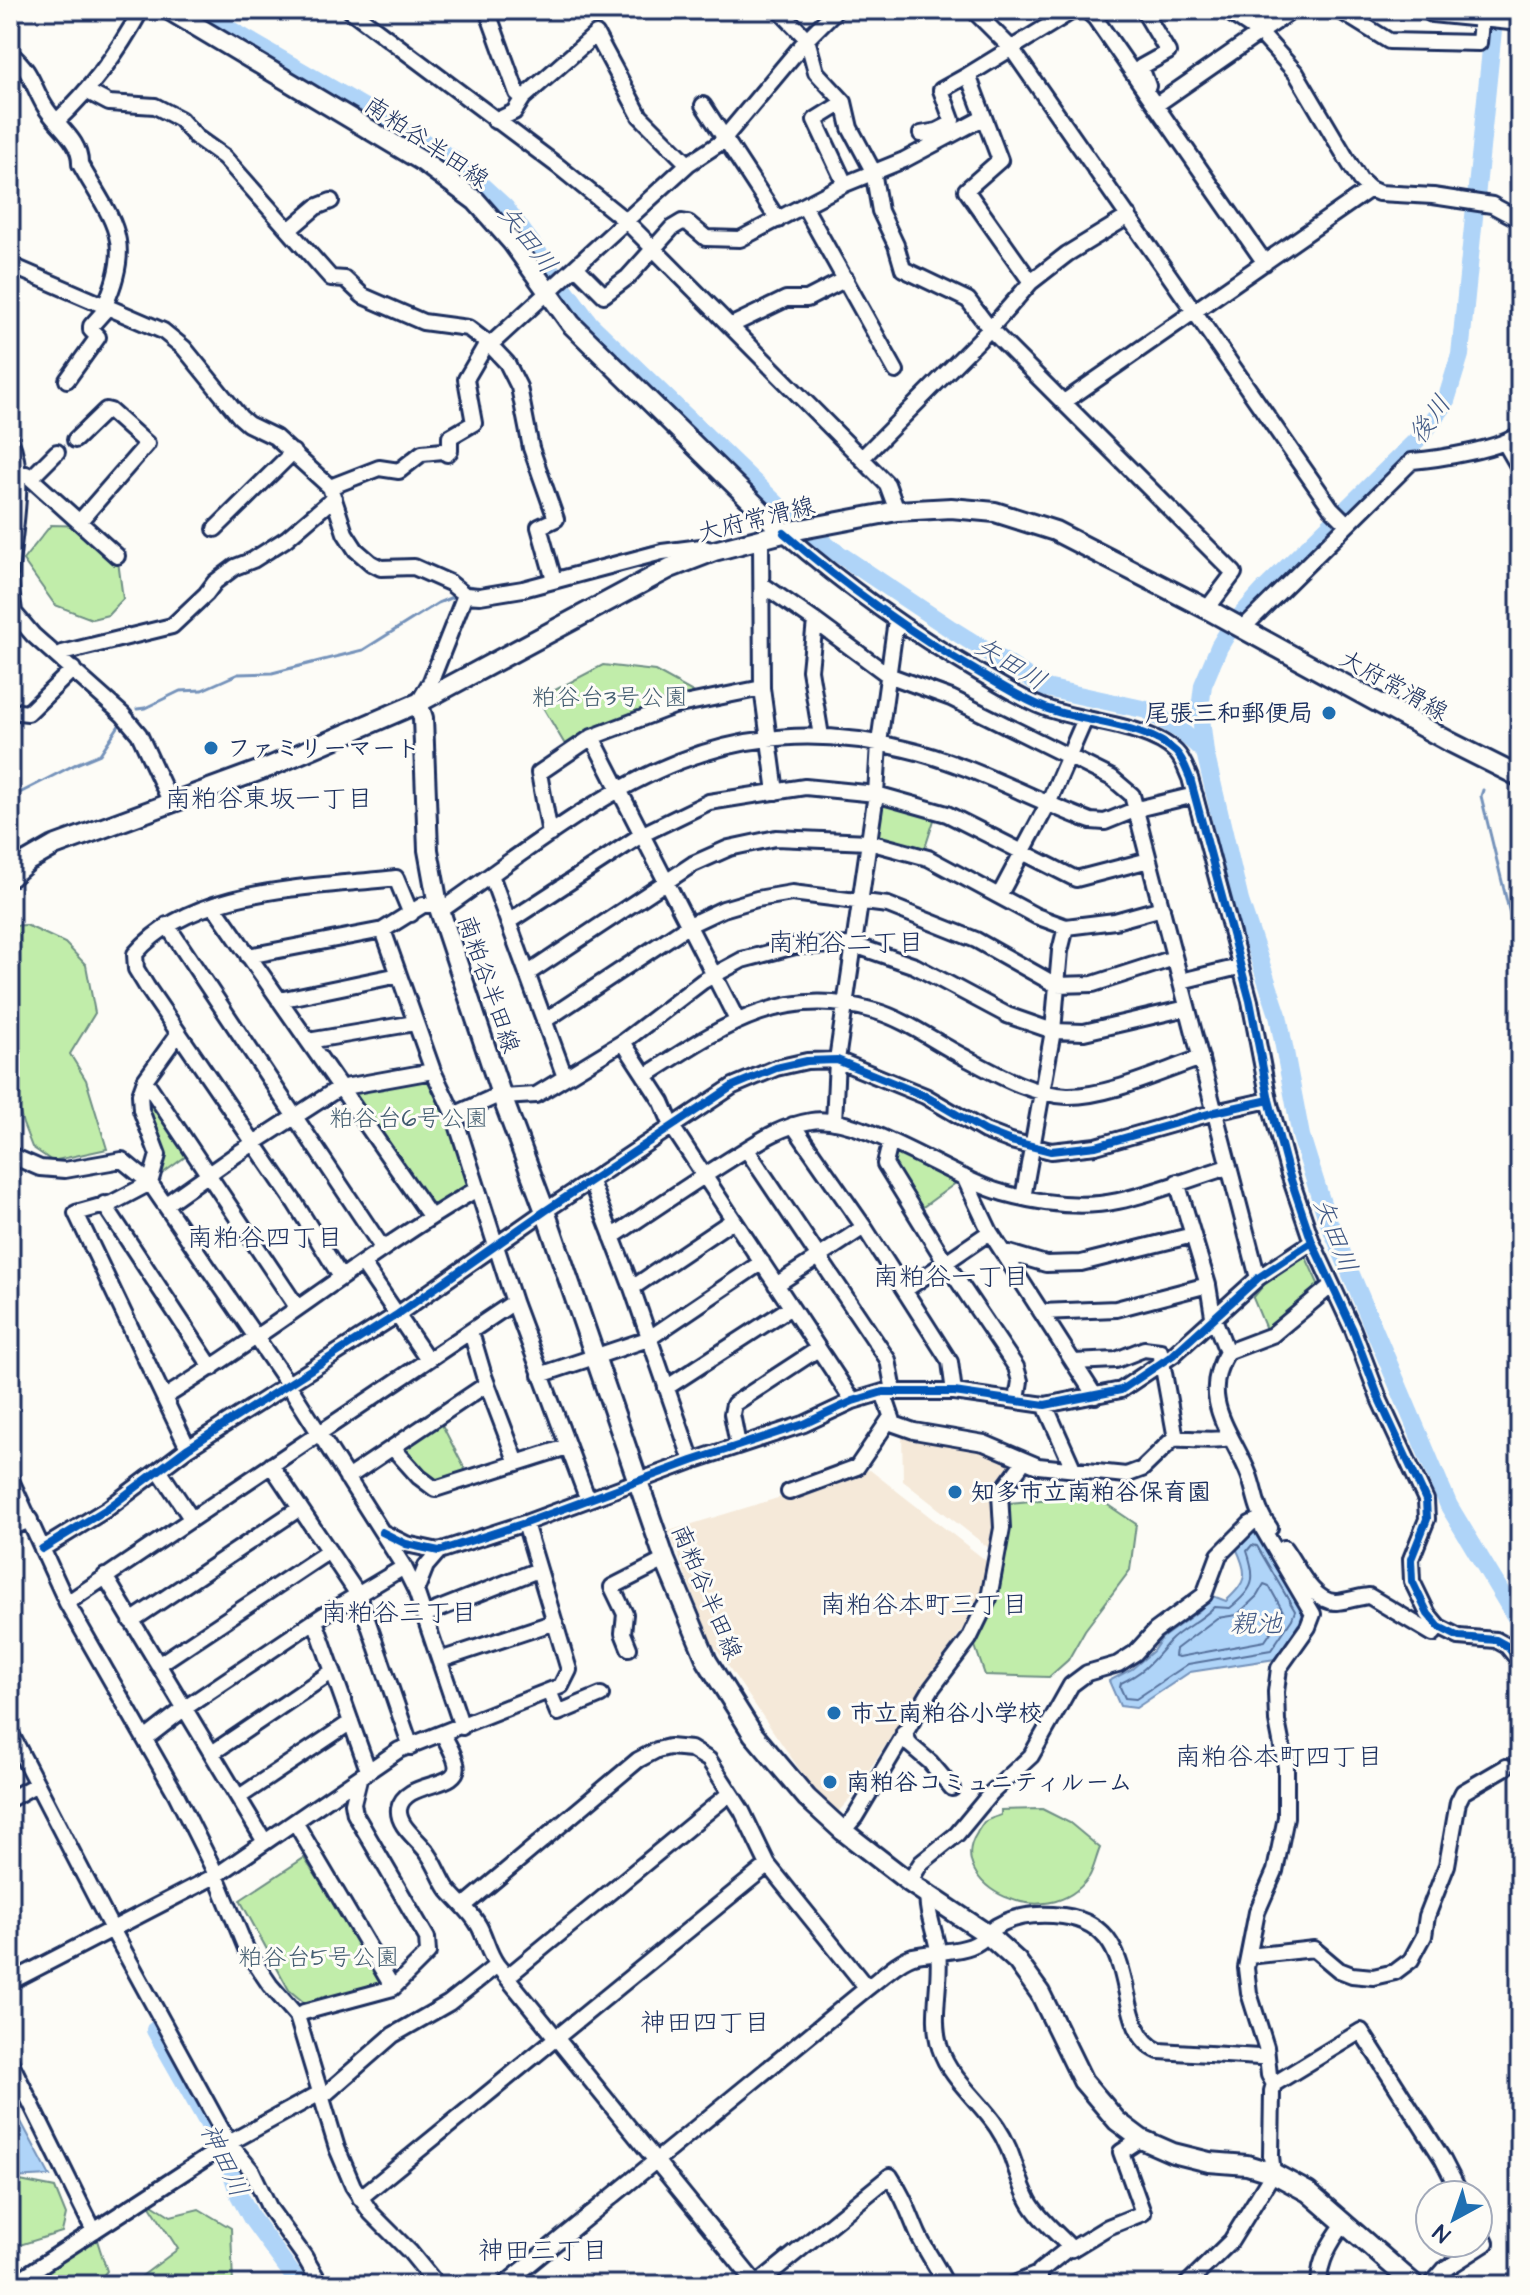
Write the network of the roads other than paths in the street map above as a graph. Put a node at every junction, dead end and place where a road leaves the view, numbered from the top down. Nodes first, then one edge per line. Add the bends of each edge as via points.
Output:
1 (141, 10) edge
2 (169, 10) edge
3 (350, 10) edge
4 (487, 10) edge
5 (779, 10) edge
6 (836, 10) edge
7 (973, 10) edge
8 (1074, 10) edge
9 (1086, 10) edge
10 (1143, 10) edge
11 (1225, 10) edge
12 (1255, 10) edge
13 (1293, 10) edge
14 (1339, 10) edge
15 (1425, 10) edge
16 (1497, 17) edge
17 (1262, 31) junction
18 (807, 39) junction
19 (1011, 48) junction
20 (10, 53) edge
21 (968, 75) junction
22 (86, 91) junction
23 (523, 98) junction
24 (1151, 100) junction
25 (844, 102) junction
26 (703, 105) dead end
27 (983, 118) junction
28 (57, 121) junction
29 (495, 121) junction
30 (921, 134) dead end
31 (725, 136) junction
32 (688, 164) junction
33 (873, 171) junction
34 (845, 184) junction
35 (1370, 189) junction
36 (331, 201) dead end
37 (804, 206) junction
38 (1129, 216) junction
39 (778, 220) junction
40 (1520, 220) edge
41 (626, 221) junction
42 (289, 230) junction
43 (654, 248) junction
44 (1265, 263) junction
45 (10, 265) edge
46 (572, 270) junction
47 (846, 279) junction
48 (1031, 282) junction
49 (548, 291) junction
50 (106, 306) junction
51 (1195, 313) junction
52 (730, 326) junction
53 (990, 329) junction
54 (489, 344) junction
55 (896, 371) dead end
56 (67, 380) dead end
57 (1064, 402) junction
58 (1520, 433) edge
59 (10, 439) edge
60 (75, 440) dead end
61 (1505, 443) junction
62 (57, 452) dead end
63 (293, 452) junction
64 (862, 458) junction
65 (1520, 469) edge
66 (25, 475) junction
67 (332, 492) junction
68 (897, 511) junction
69 (79, 522) junction
70 (1347, 524) junction
71 (215, 529) dead end
72 (787, 532) junction
73 (761, 539) junction
74 (11, 543) edge
75 (117, 556) dead end
76 (666, 560) junction
77 (10, 575) edge
78 (554, 580) junction
79 (10, 582) edge
80 (763, 585) junction
81 (465, 595) junction
82 (12, 609) edge
83 (1207, 609) junction
84 (896, 620) junction
85 (815, 621) junction
86 (1242, 629) junction
87 (62, 653) dead end
88 (73, 669) junction
89 (888, 675) junction
90 (762, 688) junction
91 (418, 703) junction
92 (10, 711) edge
93 (1085, 719) junction
94 (821, 736) junction
95 (592, 737) junction
96 (768, 737) junction
97 (879, 743) junction
98 (1068, 756) junction
99 (1520, 777) edge
100 (619, 789) junction
101 (776, 792) junction
102 (876, 794) junction
103 (1195, 795) junction
104 (171, 803) junction
105 (1048, 804) junction
106 (1137, 809) junction
107 (550, 834) junction
108 (643, 834) junction
109 (869, 842) junction
110 (1022, 852) junction
111 (1149, 860) junction
112 (491, 875) junction
113 (10, 877) edge
114 (666, 881) junction
115 (999, 896) junction
116 (860, 902) junction
117 (214, 906) junction
118 (439, 908) junction
119 (1162, 908) junction
120 (411, 914) junction
121 (508, 922) junction
122 (167, 925) junction
123 (689, 925) junction
124 (1066, 927) junction
125 (383, 930) junction
126 (854, 945) junction
127 (248, 956) junction
128 (1174, 958) junction
129 (1239, 967) junction
130 (527, 974) junction
131 (399, 975) junction
132 (715, 975) junction
133 (1181, 981) junction
134 (1056, 985) junction
135 (279, 1000) junction
136 (846, 1004) junction
137 (1187, 1008) junction
138 (737, 1020) junction
139 (544, 1021) junction
140 (415, 1023) junction
141 (1053, 1031) junction
142 (178, 1034) junction
143 (308, 1041) junction
144 (623, 1042) junction
145 (1201, 1058) junction
146 (837, 1060) junction
147 (433, 1071) junction
148 (645, 1076) junction
149 (565, 1077) junction
150 (145, 1080) junction
151 (339, 1088) junction
152 (1042, 1092) junction
153 (502, 1096) junction
154 (1269, 1100) junction
155 (1215, 1112) junction
156 (454, 1115) junction
157 (296, 1117) junction
158 (834, 1122) junction
159 (793, 1125) junction
160 (673, 1128) junction
161 (890, 1143) junction
162 (253, 1145) junction
163 (1031, 1147) junction
164 (747, 1150) junction
165 (10, 1155) edge
166 (1228, 1167) junction
167 (209, 1174) junction
168 (704, 1175) junction
169 (964, 1177) junction
170 (591, 1182) junction
171 (1177, 1182) junction
172 (150, 1183) junction
173 (477, 1189) junction
174 (1023, 1198) junction
175 (104, 1204) junction
176 (166, 1204) junction
177 (545, 1211) junction
178 (430, 1216) junction
179 (733, 1220) junction
180 (864, 1227) junction
181 (990, 1232) junction
182 (1193, 1235) junction
183 (612, 1237) junction
184 (1312, 1242) junction
185 (496, 1246) junction
186 (383, 1249) junction
187 (1002, 1251) junction
188 (818, 1257) junction
189 (762, 1262) junction
190 (362, 1263) junction
191 (946, 1263) junction
192 (341, 1277) junction
193 (1258, 1278) junction
194 (776, 1285) junction
195 (1208, 1285) junction
196 (1332, 1285) junction
197 (632, 1288) junction
198 (905, 1290) junction
199 (514, 1302) junction
200 (297, 1307) junction
201 (791, 1307) junction
202 (1041, 1312) junction
203 (398, 1314) junction
204 (1213, 1316) junction
205 (471, 1332) junction
206 (254, 1338) junction
207 (648, 1339) junction
208 (818, 1349) junction
209 (1227, 1352) junction
210 (595, 1356) junction
211 (428, 1360) junction
212 (1074, 1362) junction
213 (1163, 1362) junction
214 (212, 1368) junction
215 (540, 1375) junction
216 (288, 1384) junction
217 (487, 1384) junction
218 (666, 1388) junction
219 (888, 1392) junction
220 (954, 1392) junction
221 (1095, 1396) junction
222 (165, 1397) junction
223 (1017, 1400) junction
224 (853, 1401) junction
225 (1045, 1405) junction
226 (891, 1417) junction
227 (319, 1433) junction
228 (1229, 1438) junction
229 (1176, 1439) junction
230 (738, 1445) junction
231 (567, 1447) junction
232 (188, 1448) junction
233 (393, 1448) junction
234 (692, 1461) junction
235 (1024, 1461) junction
236 (517, 1463) junction
237 (271, 1465) junction
238 (1073, 1468) junction
239 (159, 1470) junction
240 (10, 1478) edge
241 (347, 1478) junction
242 (639, 1480) junction
243 (789, 1492) dead end
244 (588, 1500) junction
245 (300, 1508) junction
246 (191, 1518) junction
247 (1263, 1519) junction
248 (30, 1520) junction
249 (525, 1523) junction
250 (10, 1528) edge
251 (382, 1532) junction
252 (42, 1549) junction
253 (329, 1551) junction
254 (439, 1551) junction
255 (665, 1560) junction
256 (404, 1567) junction
257 (538, 1570) junction
258 (105, 1576) junction
259 (416, 1591) junction
260 (359, 1596) junction
261 (67, 1603) junction
262 (424, 1615) junction
263 (131, 1621) junction
264 (315, 1621) junction
265 (555, 1622) junction
266 (1439, 1627) junction
267 (629, 1648) dead end
268 (1517, 1651) edge
269 (440, 1660) junction
270 (158, 1665) junction
271 (333, 1671) junction
272 (549, 1691) junction
273 (601, 1695) dead end
274 (185, 1708) junction
275 (351, 1722) junction
276 (462, 1727) junction
277 (10, 1732) edge
278 (904, 1732) junction
279 (443, 1734) junction
280 (145, 1739) junction
281 (411, 1747) junction
282 (212, 1753) junction
283 (1506, 1767) dead end
284 (364, 1775) junction
285 (37, 1784) junction
286 (952, 1788) dead end
287 (729, 1794) junction
288 (239, 1797) junction
289 (10, 1799) edge
290 (295, 1822) junction
291 (843, 1831) junction
292 (265, 1842) junction
293 (768, 1865) junction
294 (217, 1875) junction
295 (909, 1882) junction
296 (928, 1896) junction
297 (464, 1906) junction
298 (112, 1929) junction
299 (987, 1934) junction
300 (938, 1952) junction
301 (1249, 1956) junction
302 (502, 1971) junction
303 (10, 1982) edge
304 (393, 1988) junction
305 (867, 1988) junction
306 (297, 2016) junction
307 (556, 2037) junction
308 (1266, 2054) junction
309 (10, 2061) edge
310 (1274, 2084) junction
311 (321, 2095) junction
312 (1141, 2139) junction
313 (229, 2143) junction
314 (657, 2161) junction
315 (1273, 2173) junction
316 (1453, 2179) edge
317 (360, 2198) junction
318 (1344, 2224) junction
319 (94, 2231) junction
320 (1070, 2247) junction
321 (1461, 2259) edge
322 (1039, 2279) edge
323 (11, 2285) edge
324 (321, 2285) edge
325 (437, 2285) edge
326 (504, 2285) edge
327 (757, 2285) edge
328 (946, 2285) edge
329 (1012, 2285) edge
330 (1186, 2285) edge
331 (1320, 2285) edge
332 (1415, 2285) edge
333 (1431, 2285) edge

1 - 22 street via 121,47
2 - 49 main road, 南粕谷半田線 via 445,176 476,201
3 - 29 street
4 - 23 street
5 - 18 street
6 - 18 street
7 - 19 street
8 - 19 street
9 - 24 street
10 - 24 street via 1168,52 1141,67
11 - 17 street
12 - 17 street
13 - 17 street
14 - 16 street via 1389,41 1479,43
15 - 16 street
17 - 24 street
17 - 35 street via 1296,73
18 - 25 street via 816,72
18 - 31 street
19 - 21 street
19 - 38 street
20 - 28 street via 32,76
21 - 27 street
21 - 30 street via 941,90 951,124
22 - 28 street
22 - 42 street via 109,103 155,106 180,119 224,157
23 - 29 street via 514,112
23 - 32 street via 596,34 640,116
24 - 44 street
25 - 33 street via 850,128
25 - 34 street via 815,120
26 - 31 street
27 - 33 street
27 - 48 street via 1000,160 966,190
28 - 50 street via 75,145 117,234 120,265
29 - 41 street
31 - 32 street
31 - 39 street
32 - 41 street
33 - 34 street
33 - 53 street via 880,211 903,269 968,300
34 - 37 street
35 - 40 street via 1492,205
35 - 44 street
36 - 42 street
37 - 39 street
37 - 47 street
38 - 48 street
38 - 51 street
39 - 43 street via 740,239 706,238 682,222
41 - 43 street
41 - 46 street
42 - 54 street via 331,278 345,279 363,296 423,322 468,328
43 - 46 street via 604,295
43 - 52 street
44 - 51 street
45 - 50 street
46 - 49 street
47 - 52 street
47 - 55 street
48 - 53 street
49 - 54 street
49 - 72 main road, 南粕谷半田線 via 571,324
50 - 56 street via 91,326 98,337
50 - 63 street via 163,331 184,348 240,417
51 - 57 street
51 - 70 street
52 - 64 street
53 - 57 street
53 - 64 street
54 - 67 street via 466,379 474,423 450,437 447,454 422,453 399,471 379,468
54 - 78 street via 519,387 531,448 556,519 539,527
57 - 83 street via 1234,573
58 - 61 street
59 - 66 street
60 - 69 street via 106,410 147,444
61 - 65 street
61 - 70 street via 1412,461
62 - 66 street
63 - 67 street
63 - 71 street
64 - 68 street via 887,484
66 - 69 street
66 - 74 street
67 - 81 street via 345,533 371,563 415,568
67 - 87 street via 286,539 215,582 172,626
68 - 72 main road, 大府常滑線
68 - 83 main road, 大府常滑線 via 995,512 1055,531
69 - 75 street
70 - 86 street
72 - 73 main road, 大府常滑線
72 - 84 street
73 - 76 main road, 大府常滑線
73 - 80 street
74 - 77 street
76 - 78 street
76 - 91 main road, 大府常滑線
78 - 81 street
79 - 82 street
80 - 85 street
80 - 90 street
81 - 91 street
82 - 88 street
83 - 86 main road, 大府常滑線
84 - 89 street
84 - 93 street via 1040,707
85 - 89 street
85 - 94 street via 810,670
86 - 99 main road, 大府常滑線
88 - 92 street via 36,708 28,713
88 - 104 street via 139,734
89 - 97 street
89 - 98 street via 951,698
90 - 95 street via 674,706
90 - 96 street
91 - 104 main road, 大府常滑線
91 - 118 main road, 南粕谷半田線 via 428,850
93 - 98 street
93 - 103 street via 1122,727 1173,749
94 - 96 street
94 - 97 street
95 - 100 street
95 - 107 street via 539,773
96 - 100 street via 708,750
96 - 101 street
97 - 102 street
97 - 105 street via 986,775
98 - 105 street
98 - 106 street via 1125,787
100 - 107 street
100 - 108 street
101 - 102 street via 805,787
101 - 108 street via 709,802
102 - 109 street
102 - 110 street via 947,814
103 - 106 street
103 - 129 street
104 - 113 main road, 大府常滑線 via 54,846
105 - 106 street via 1105,822
105 - 110 street
106 - 111 street
107 - 112 street
108 - 114 street
108 - 121 street
109 - 114 street via 769,839 717,853
109 - 115 street via 928,858
109 - 116 street
110 - 111 street via 1076,879
110 - 115 street
111 - 119 street
112 - 118 street
112 - 121 street
114 - 123 street
114 - 130 street
115 - 124 street
116 - 123 street via 792,893 723,909
116 - 126 street
116 - 134 street via 888,905 976,940
117 - 120 street via 252,895 396,878
117 - 122 street
117 - 127 street
118 - 120 street via 423,905
118 - 153 main road, 南粕谷半田線
119 - 124 street
119 - 128 street
120 - 125 street
121 - 130 street
122 - 142 street via 135,954 136,969
122 - 157 street
123 - 132 street
123 - 139 street
124 - 134 street
125 - 127 street
125 - 131 street
126 - 132 street via 778,949
126 - 136 street
126 - 141 street via 915,966 1007,1015
127 - 135 street
128 - 133 street
128 - 134 street via 1093,984
129 - 133 street
129 - 154 street
130 - 139 street
131 - 135 street
131 - 140 street
132 - 138 street
132 - 144 street
133 - 137 street
134 - 141 street
135 - 143 street
136 - 138 street via 773,1007
136 - 146 street
136 - 152 street via 876,1011 1016,1084
137 - 141 street via 1084,1032
137 - 145 street
138 - 148 street
139 - 149 street
140 - 143 street
140 - 147 street
141 - 152 street
142 - 150 street
142 - 162 street
143 - 151 street
144 - 148 street
144 - 149 street
145 - 152 street via 1093,1092
145 - 155 street
146 - 158 street
146 - 160 street via 776,1068 733,1086
146 - 163 street via 925,1096 985,1131
147 - 151 street
147 - 156 street
148 - 160 street
149 - 153 street via 536,1095
150 - 167 street
150 - 172 street via 141,1110 158,1155
151 - 157 street
151 - 178 street
152 - 163 street
153 - 156 street
153 - 177 main road, 南粕谷半田線
154 - 155 street
154 - 184 street
155 - 163 street via 1096,1146 1060,1151
155 - 166 street
156 - 173 street
157 - 162 street
157 - 186 street
158 - 159 street
158 - 161 street
159 - 164 street
159 - 180 street
160 - 168 street
160 - 170 street
161 - 169 street
161 - 191 street via 885,1164
162 - 167 street
162 - 192 street
163 - 174 street
164 - 168 street
164 - 188 street
165 - 172 street via 40,1168 65,1170 122,1160
166 - 171 street
166 - 193 street
167 - 176 street
167 - 200 street
168 - 179 street
168 - 183 street
169 - 174 street
169 - 181 street
170 - 177 street
170 - 183 street
171 - 174 street via 1117,1202
171 - 182 street
172 - 175 street
172 - 176 street
173 - 178 street
173 - 185 street
175 - 214 street
175 - 222 street via 76,1213
176 - 206 street
177 - 185 street
177 - 210 main road, 南粕谷半田線
178 - 186 street
179 - 189 street
179 - 197 street
180 - 188 street
180 - 198 street
181 - 187 street
181 - 191 street
182 - 187 street via 1081,1263 1046,1264
182 - 195 street
183 - 197 street
184 - 193 street
184 - 196 street
185 - 199 street
185 - 203 street
186 - 190 street
187 - 202 street
188 - 194 street
188 - 219 street via 888,1360
189 - 194 street
189 - 207 street
190 - 192 street
190 - 203 street
191 - 198 street
191 - 223 street via 1016,1367
192 - 200 street
193 - 204 street
194 - 201 street
195 - 202 street via 1125,1308
195 - 204 street
196 - 209 street via 1272,1335
196 - 266 street via 1426,1500 1427,1519 1412,1552 1411,1575
197 - 207 street
198 - 220 street via 950,1362
199 - 205 street
199 - 215 street
200 - 206 street
201 - 208 street
201 - 218 street
202 - 212 street
203 - 211 street
203 - 216 street
204 - 209 street
204 - 213 street
205 - 211 street
205 - 217 street
206 - 214 street
206 - 216 street
207 - 210 street
207 - 218 street
208 - 224 street
208 - 230 street via 734,1404
209 - 228 street via 1217,1371 1216,1388
210 - 215 street
210 - 242 main road, 南粕谷半田線
211 - 227 street
212 - 213 street via 1116,1360 1144,1349 1160,1351
212 - 221 street
213 - 221 street via 1121,1390
213 - 229 street
214 - 222 street
215 - 231 street
216 - 227 street
216 - 232 street
217 - 233 street
217 - 236 street
218 - 234 street
219 - 220 street
219 - 224 street
219 - 226 street
220 - 223 street
221 - 225 street
222 - 232 street
223 - 225 street
224 - 230 street
225 - 238 street
226 - 235 street via 894,1424 914,1431 984,1443
226 - 243 street via 857,1467
227 - 237 street
227 - 241 street
228 - 229 street
228 - 247 street
229 - 238 street via 1142,1469 1126,1475
230 - 234 street
231 - 236 street
231 - 244 street
232 - 239 street
233 - 236 street via 435,1489
233 - 241 street
234 - 242 street
235 - 238 street
235 - 278 street via 1000,1494 1002,1528 989,1598 969,1639
237 - 245 street
237 - 246 street
239 - 246 street
239 - 252 street
240 - 248 street
241 - 251 street
242 - 244 street
242 - 255 main road, 南粕谷半田線
244 - 249 street
245 - 253 street
245 - 263 street
246 - 258 street
247 - 266 street via 1323,1599 1369,1596 1433,1634
247 - 295 street via 1250,1524 1219,1555 1204,1595 1135,1653 1071,1685 1031,1756 957,1834 921,1863
247 - 301 street via 1263,1529 1313,1614 1279,1668 1277,1721 1287,1780 1286,1817
248 - 250 street
248 - 252 street
249 - 254 street
249 - 257 street
251 - 254 street
251 - 256 street
252 - 261 street
253 - 260 street
253 - 270 street
254 - 259 street
255 - 267 street via 612,1587 625,1614 623,1633
255 - 291 main road, 南粕谷半田線 via 695,1637 736,1709 786,1775
256 - 259 street
256 - 260 street
257 - 262 street
257 - 265 street
258 - 261 street
258 - 263 street
259 - 262 street
260 - 264 street
260 - 281 street
261 - 280 street
262 - 269 street
263 - 270 street
264 - 271 street
264 - 274 street
265 - 269 street
265 - 272 street via 569,1670 561,1686
266 - 268 street via 1459,1637 1496,1640
269 - 276 street
270 - 274 street
271 - 275 street
271 - 282 street
272 - 273 street via 558,1713
272 - 276 street
274 - 280 street
274 - 282 street
275 - 284 street
275 - 288 street
276 - 279 street
277 - 285 street
278 - 286 street
278 - 291 street
279 - 281 street
279 - 297 street via 455,1773 408,1796 400,1816
280 - 294 street
281 - 284 street
282 - 288 street
283 - 301 street via 1463,1792 1424,1936 1411,1960 1395,1972 1352,1975 1314,1949
284 - 290 street
284 - 304 street via 353,1803 355,1814 429,1945 423,1960
285 - 289 street
285 - 298 street
287 - 293 street
287 - 297 street via 721,1775 698,1752 657,1750 638,1760
287 - 302 street
288 - 292 street
290 - 292 street
290 - 304 street
291 - 295 main road, 南粕谷半田線
292 - 294 street
293 - 305 street
293 - 307 street
294 - 298 street
294 - 306 street via 247,1951
295 - 296 main road, 南粕谷半田線
296 - 299 main road, 南粕谷半田線
296 - 300 street
297 - 302 street
298 - 303 street
298 - 313 street
299 - 300 street via 977,1944
299 - 308 street via 1015,1919 1041,1914 1091,1923 1115,1953 1140,2034 1149,2047
299 - 312 main road, 南粕谷半田線 via 1030,1978 1094,2096
300 - 305 street via 911,1957
300 - 320 street via 939,2046 1006,2140 1029,2201
301 - 308 street via 1249,1993
302 - 307 street
302 - 311 street via 393,2035
304 - 306 street
305 - 314 street
306 - 311 street
307 - 314 street
307 - 317 street
308 - 310 street
309 - 319 street
310 - 315 street
310 - 316 street via 1361,2031
311 - 313 street
311 - 317 street
312 - 315 main road, 南粕谷半田線 via 1173,2153
312 - 320 street via 1121,2152 1143,2213
313 - 319 street
313 - 324 street via 252,2171 270,2209
314 - 326 street
314 - 327 street
315 - 318 main road, 南粕谷半田線 via 1308,2192
315 - 330 street via 1231,2241
317 - 325 street
318 - 331 street via 1323,2262
318 - 332 main road, 南粕谷半田線
319 - 323 street
320 - 322 street
321 - 333 street
322 - 329 street
327 - 328 street via 890,2176

